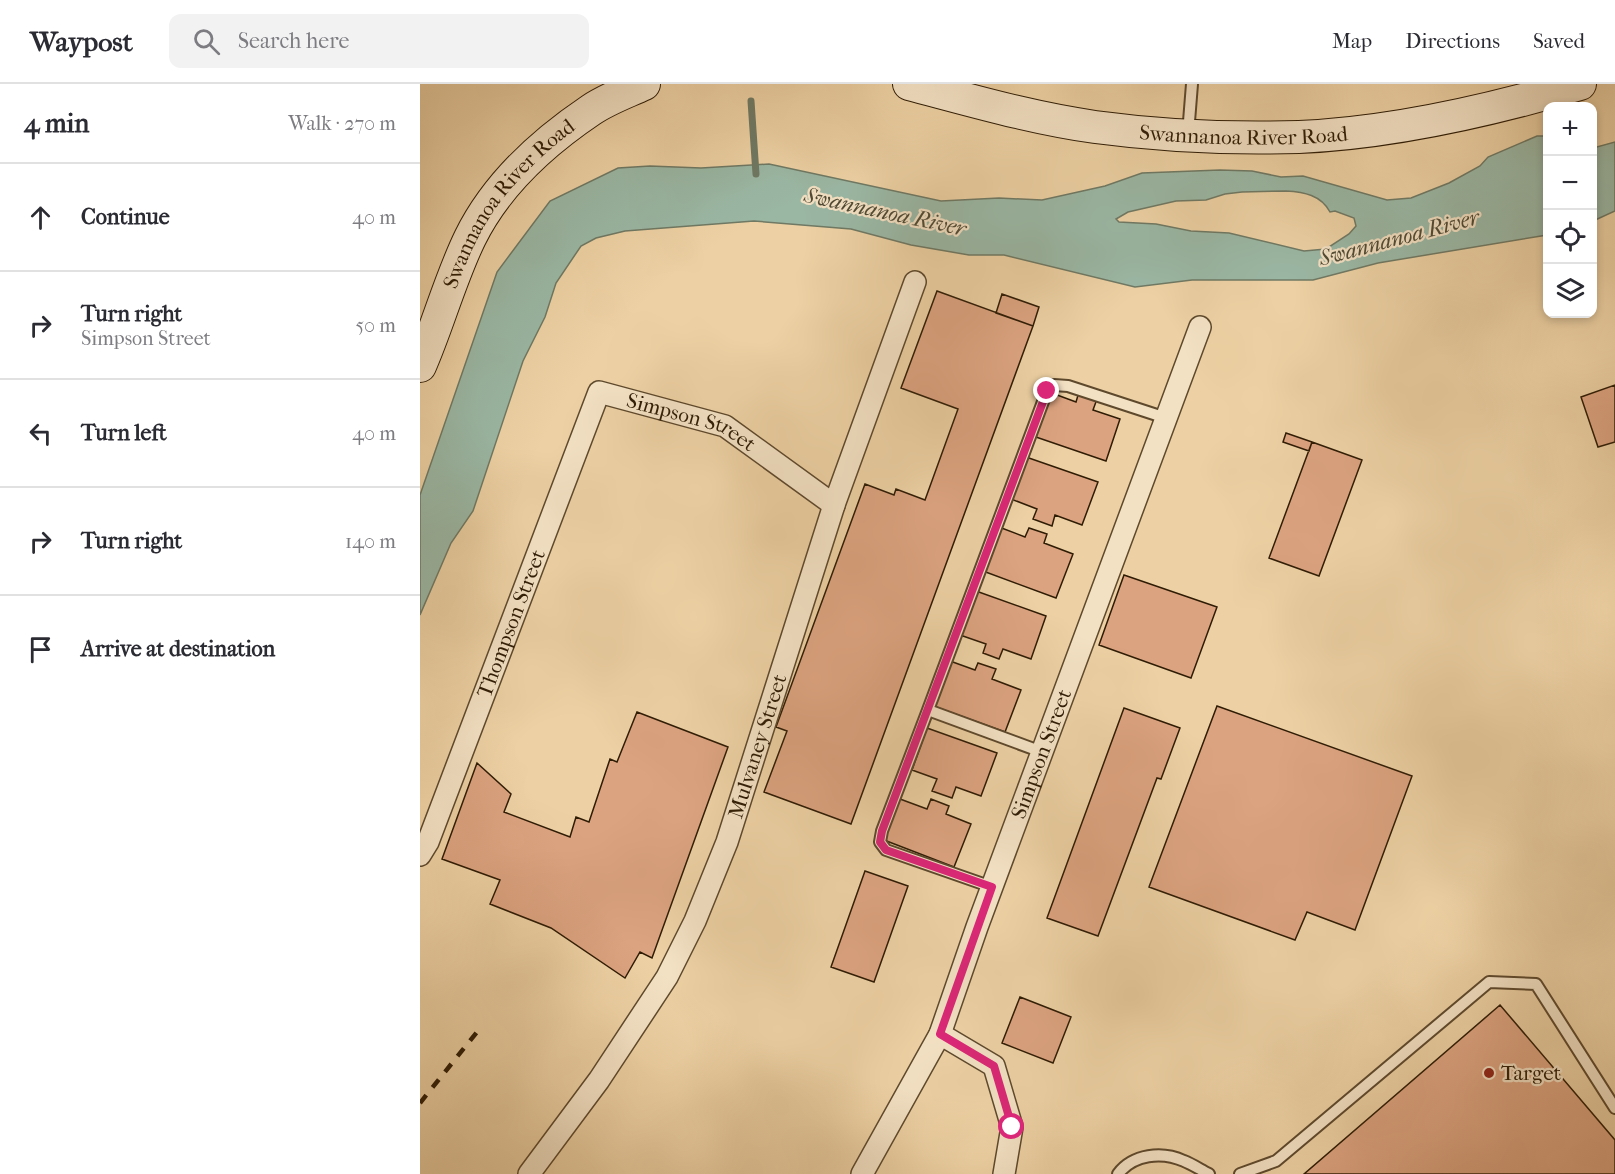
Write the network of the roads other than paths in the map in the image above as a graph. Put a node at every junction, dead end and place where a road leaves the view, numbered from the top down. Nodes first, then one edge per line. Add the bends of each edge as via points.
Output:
1 (644, 84) edge
2 (909, 84) edge
3 (1192, 84) edge
4 (1580, 84) edge
5 (1188, 135) junction
6 (915, 282) dead end
7 (1200, 327) dead end
8 (420, 366) edge
9 (599, 392) joint
10 (1166, 418) junction
11 (834, 505) junction
12 (928, 711) junction
13 (1042, 752) junction
14 (420, 855) edge
15 (992, 887) junction
16 (940, 1034) junction
17 (1615, 1108) edge
18 (529, 1174) edge
19 (862, 1174) edge
20 (1004, 1174) edge
21 (1118, 1174) edge
22 (1209, 1174) edge
23 (1240, 1174) edge

1 - 8 main road, Swannanoa River Road via 592,109 512,175 470,239
2 - 5 main road, Swannanoa River Road via 1013,112 1095,127
3 - 5 lane
4 - 5 main road, Swannanoa River Road via 1510,104 1360,131 1301,137
6 - 11 street, Mulvaney Street
7 - 10 street, Simpson Street
9 - 11 street, Simpson Street via 725,426
9 - 14 street, Thompson Street
10 - 12 lane via 1068,386 1054,385 1047,391
10 - 13 street, Simpson Street
11 - 18 street, Mulvaney Street via 727,842 695,921 667,977 599,1080
12 - 13 lane
12 - 15 lane via 880,842 886,850
13 - 15 street, Simpson Street
15 - 16 street, Simpson Street
16 - 19 street, Simpson Street
16 - 20 street via 994,1066 1012,1127
17 - 23 lane via 1536,984 1489,982 1276,1161
21 - 22 lane via 1138,1158 1155,1155 1183,1160

